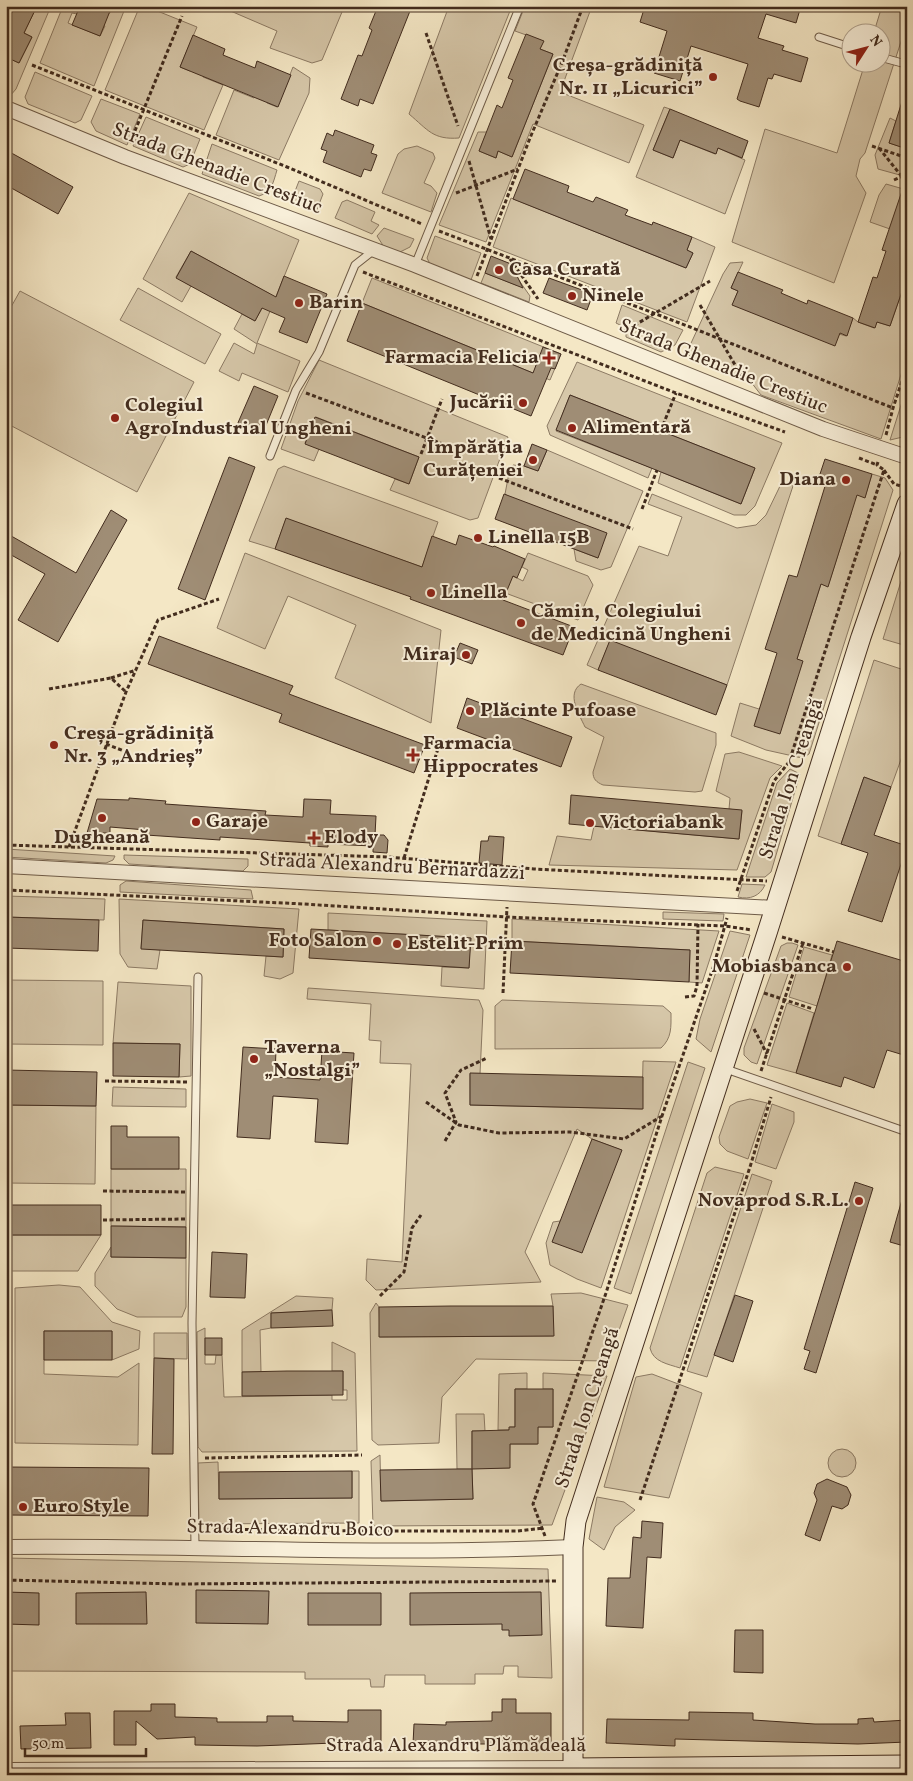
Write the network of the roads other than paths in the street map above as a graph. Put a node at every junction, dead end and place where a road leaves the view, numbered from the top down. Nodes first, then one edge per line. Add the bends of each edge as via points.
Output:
1 (520, 6) edge
2 (819, 37) dead end
3 (840, 44) edge
4 (890, 60) edge
5 (902, 63) dead end
6 (6, 108) edge
7 (374, 250) junction
8 (415, 265) junction
9 (270, 456) dead end
10 (907, 457) edge
11 (907, 504) edge
12 (6, 866) edge
13 (775, 908) junction
14 (198, 977) dead end
15 (723, 1068) junction
16 (907, 1132) edge
17 (6, 1547) edge
18 (195, 1547) junction
19 (573, 1547) junction
20 (907, 1765) edge
21 (6, 1770) edge
22 (573, 1771) edge

1 - 8 lane
2 - 3 lane
4 - 5 lane
6 - 7 street, Strada Ghenadie Crestiuc via 125,157
7 - 8 street, Strada Ghenadie Crestiuc
7 - 9 lane via 353,268 319,352 296,390
8 - 10 street, Strada Ghenadie Crestiuc via 823,429
11 - 13 street, Strada Ion Creangă
12 - 13 street, Strada Alexandru Bernardazzi
13 - 15 street, Strada Ion Creangă
14 - 18 lane via 192,1324
15 - 16 lane
15 - 19 street, Strada Ion Creangă via 576,1520
17 - 18 street, Strada Alexandru Boico
18 - 19 street, Strada Alexandru Boico via 364,1551
19 - 22 street, Strada Ion Creangă
20 - 22 street, Strada Alexandru Plămădeală
21 - 22 street, Strada Alexandru Plămădeală

